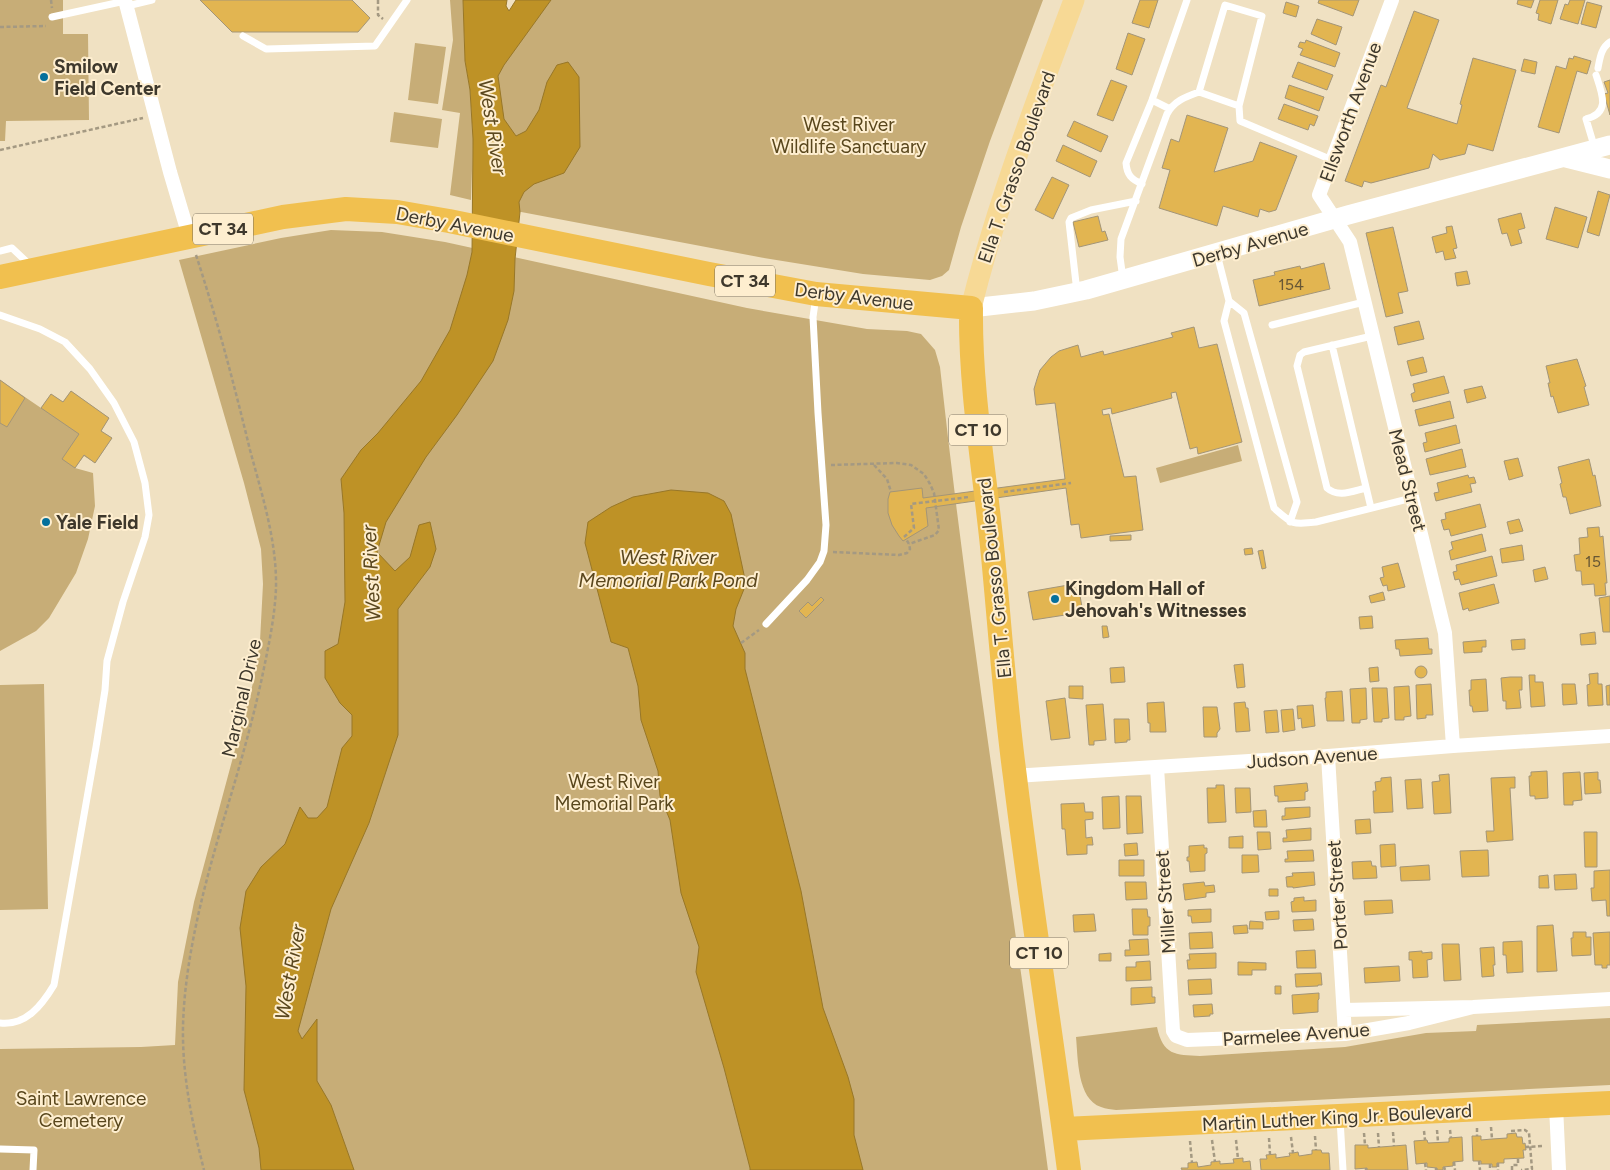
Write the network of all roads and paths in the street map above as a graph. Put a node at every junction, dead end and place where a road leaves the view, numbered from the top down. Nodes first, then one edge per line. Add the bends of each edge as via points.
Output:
1 (52, 0) edge
2 (152, 0) edge
3 (378, 0) edge
4 (407, 0) edge
5 (1074, 0) edge
6 (1187, 0) edge
7 (1392, 0) edge
8 (126, 2) edge
9 (52, 17) junction
10 (390, 23) junction
11 (0, 27) edge
12 (243, 36) dead end
13 (1610, 42) edge
14 (1198, 92) junction
15 (1152, 100) junction
16 (1239, 106) junction
17 (1170, 109) junction
18 (155, 116) junction
19 (1603, 147) edge
20 (0, 150) edge
21 (1564, 158) junction
22 (1332, 160) junction
23 (1610, 169) edge
24 (1142, 184) junction
25 (1136, 201) junction
26 (1336, 220) junction
27 (189, 236) junction
28 (0, 251) edge
29 (1217, 253) junction
30 (34, 269) junction
31 (0, 277) edge
32 (1123, 279) junction
33 (1077, 292) junction
34 (816, 294) junction
35 (1229, 302) junction
36 (1364, 302) junction
37 (971, 308) junction
38 (0, 315) edge
39 (1272, 325) dead end
40 (1372, 336) junction
41 (1332, 345) junction
42 (873, 464) junction
43 (822, 465) junction
44 (1366, 488) junction
45 (892, 492) dead end
46 (1412, 498) junction
47 (911, 504) dead end
48 (1371, 508) junction
49 (1290, 522) junction
50 (909, 544) junction
51 (824, 551) junction
52 (766, 624) joint
53 (741, 643) dead end
54 (1610, 736) edge
55 (1454, 746) junction
56 (1328, 756) junction
57 (1157, 768) junction
58 (1014, 776) junction
59 (1610, 999) edge
60 (1474, 1007) junction
61 (1344, 1010) junction
62 (0, 1023) edge
63 (1345, 1034) junction
64 (1176, 1036) joint
65 (1610, 1103) edge
66 (1556, 1106) junction
67 (1340, 1117) junction
68 (1511, 1125) dead end
69 (1477, 1126) dead end
70 (1491, 1126) dead end
71 (1450, 1128) dead end
72 (1064, 1129) junction
73 (1437, 1129) dead end
74 (1424, 1130) dead end
75 (1378, 1131) dead end
76 (1393, 1131) dead end
77 (1364, 1132) dead end
78 (1314, 1134) dead end
79 (1291, 1136) dead end
80 (1478, 1136) dead end
81 (1268, 1137) dead end
82 (1236, 1138) dead end
83 (1451, 1138) dead end
84 (1492, 1139) dead end
85 (1212, 1140) dead end
86 (1425, 1140) dead end
87 (1190, 1141) dead end
88 (1438, 1142) dead end
89 (1365, 1144) dead end
90 (1394, 1146) dead end
91 (1530, 1146) junction
92 (1544, 1146) dead end
93 (1379, 1147) dead end
94 (1525, 1147) dead end
95 (0, 1149) edge
96 (1316, 1150) dead end
97 (1293, 1153) dead end
98 (1270, 1154) dead end
99 (1238, 1158) dead end
100 (1518, 1158) dead end
101 (1479, 1161) dead end
102 (1215, 1162) dead end
103 (1454, 1162) dead end
104 (1192, 1163) dead end
105 (1425, 1163) dead end
106 (1498, 1163) dead end
107 (1490, 1164) dead end
108 (1518, 1164) junction
109 (33, 1170) edge
110 (204, 1170) edge
111 (1069, 1170) edge
112 (1343, 1170) edge
113 (1426, 1170) edge
114 (1455, 1170) edge
115 (1480, 1170) edge
116 (1490, 1170) edge
117 (1498, 1170) edge
118 (1512, 1170) edge
119 (1521, 1170) edge
120 (1559, 1170) edge

1 - 9 path
2 - 8 lane
3 - 10 path via 378,16
4 - 10 lane
5 - 37 main road, Ella T. Grasso Boulevard / CT 10 via 1014,160
6 - 15 lane
7 - 22 street, Ellsworth Avenue
8 - 9 lane
8 - 18 street
9 - 11 path via 52,26
10 - 12 lane via 375,46 266,49
13 - 19 lane via 1603,47 1597,72 1604,108 1601,114 1586,119
14 - 16 lane
14 - 16 lane via 1225,5 1262,16
14 - 17 lane via 1178,100
15 - 17 lane
15 - 24 lane via 1126,163 1126,172 1131,179
16 - 22 lane via 1240,121
17 - 24 lane
18 - 20 path
18 - 27 street
19 - 21 main road, Derby Avenue
21 - 23 main road
21 - 26 main road, Derby Avenue
22 - 26 street, Ellsworth Avenue via 1319,196
24 - 25 lane
25 - 32 lane via 1121,240
25 - 33 lane via 1091,210 1071,218
26 - 29 main road, Derby Avenue
26 - 36 street, Mead Street via 1350,242
27 - 30 highway, Derby Avenue / CT 34
27 - 34 highway, Derby Avenue / CT 34 via 283,217 346,209 396,212
27 - 110 path, Marginal Drive via 235,387 276,565 276,591 261,682 209,874 194,936 185,994 183,1025 188,1092
28 - 30 lane via 12,248
29 - 32 main road, Derby Avenue
29 - 35 lane
30 - 31 highway, Derby Avenue / CT 34
32 - 33 main road, Derby Avenue
33 - 37 main road, Derby Avenue via 1034,302
34 - 37 highway, Derby Avenue / CT 34
34 - 43 lane via 814,317
35 - 49 lane via 1224,321 1274,508
35 - 49 lane via 1244,312 1292,483 1297,502
36 - 39 lane
36 - 40 street, Mead Street
37 - 58 highway, Ella T. Grasso Boulevard / CT 10 via 977,420
38 - 62 lane via 65,342 90,369 114,403 134,442 145,483 149,515 107,662 96,747 54,985 36,1010 24,1019
40 - 41 lane
40 - 46 street, Mead Street
41 - 44 lane
41 - 44 lane via 1300,355 1299,375 1328,488 1339,494
42 - 43 path
42 - 45 path via 887,479
42 - 50 path via 911,465 924,474 930,484 939,530 935,535
43 - 51 lane via 826,525
44 - 48 lane
46 - 48 lane
46 - 55 street, Mead Street via 1445,633
47 - 50 path via 914,528 905,538
48 - 49 lane via 1316,522
50 - 51 path via 907,553 899,554
51 - 52 lane via 807,580
52 - 53 path
54 - 55 street, Judson Avenue
55 - 56 street, Judson Avenue
56 - 57 street, Judson Avenue
56 - 61 street, Porter Street
57 - 58 street, Judson Avenue
57 - 64 street, Miller Street via 1173,1031
58 - 72 highway, Ella T. Grasso Boulevard / CT 10
59 - 60 street, Parmelee Avenue
60 - 61 street, Parmelee Avenue
60 - 63 street, Parmelee Avenue
61 - 63 street, Porter Street
63 - 64 street, Parmelee Avenue via 1187,1040
65 - 66 highway, Martin Luther King Jr. Boulevard
66 - 67 highway, Martin Luther King Jr. Boulevard
66 - 120 street
67 - 72 highway, Martin Luther King Jr. Boulevard
67 - 112 lane
68 - 91 path via 1512,1132 1528,1131
69 - 80 path
70 - 84 path
71 - 83 path
72 - 111 highway, Ella T. Grasso Boulevard / CT 10
73 - 88 path
74 - 86 path
75 - 93 path
76 - 90 path
77 - 89 path
78 - 96 path
79 - 97 path
81 - 98 path
82 - 99 path
85 - 102 path
87 - 104 path
91 - 92 path
91 - 94 path
91 - 119 path via 1532,1169
95 - 109 lane via 34,1150
100 - 108 path
101 - 115 path
103 - 114 path
105 - 113 path
106 - 117 path
107 - 116 path
108 - 118 path via 1512,1165
108 - 119 path

